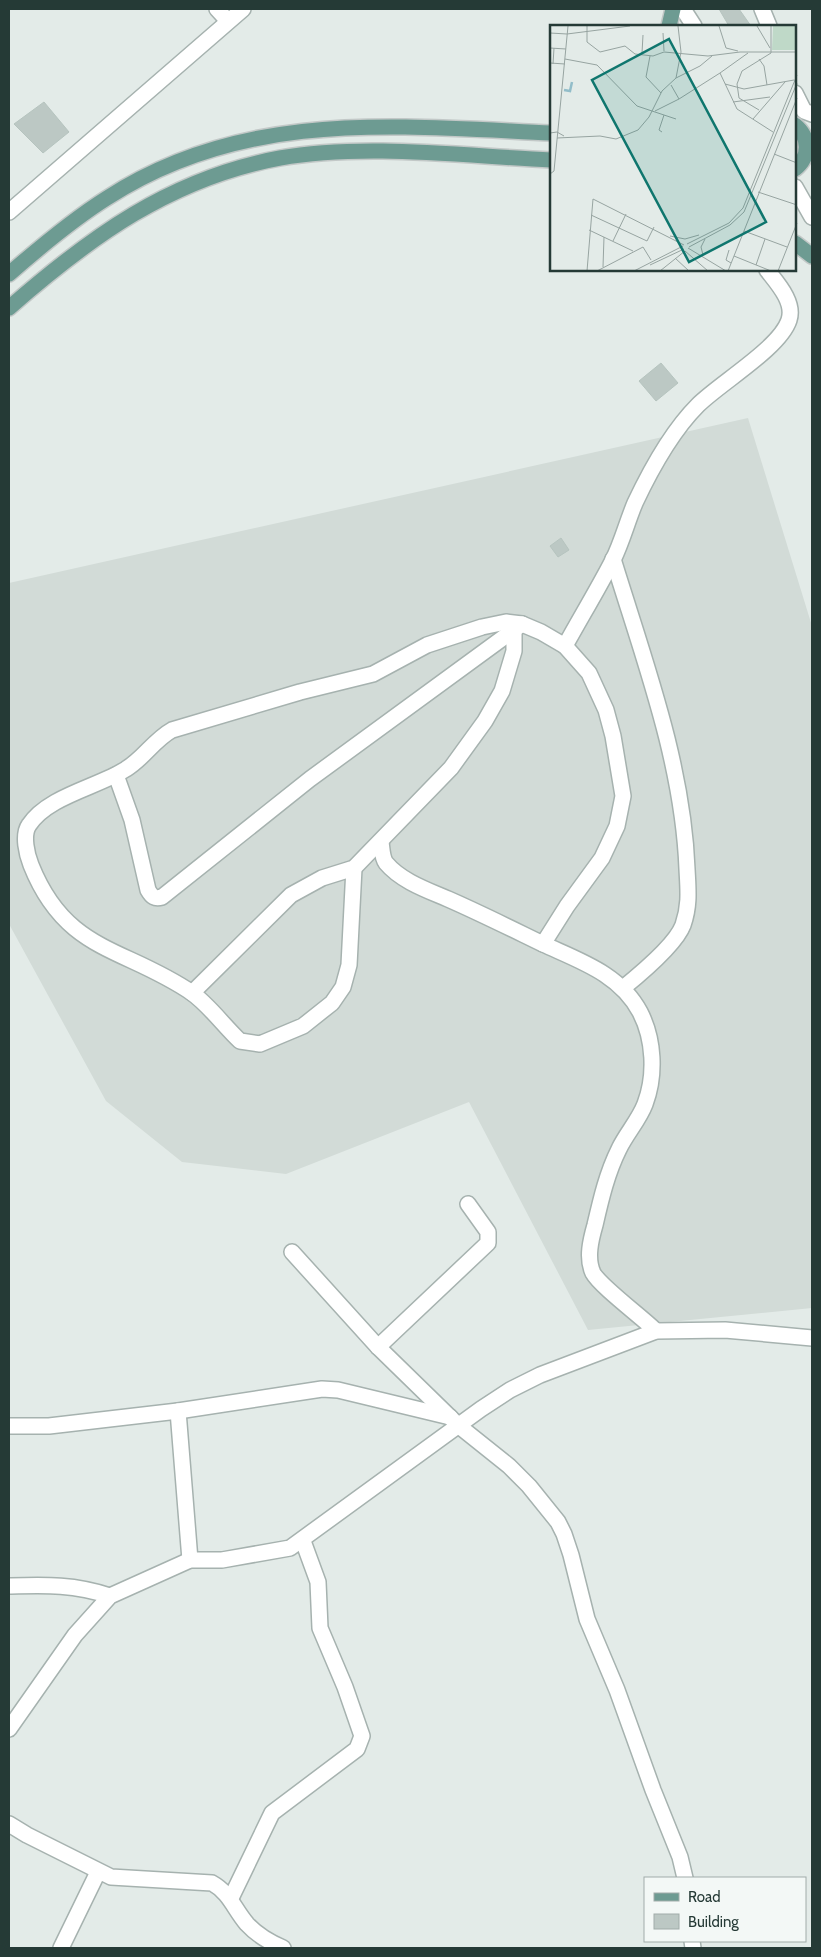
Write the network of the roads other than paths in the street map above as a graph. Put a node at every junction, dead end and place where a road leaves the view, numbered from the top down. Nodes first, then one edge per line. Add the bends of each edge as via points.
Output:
1 (217, 9) edge
2 (243, 9) edge
3 (673, 9) edge
4 (683, 9) edge
5 (762, 9) edge
6 (228, 21) junction
7 (669, 25) edge
8 (693, 25) edge
9 (768, 25) edge
10 (796, 95) edge
11 (812, 114) edge
12 (803, 132) edge
13 (550, 133) edge
14 (550, 160) edge
15 (802, 169) edge
16 (796, 189) edge
17 (9, 212) edge
18 (812, 217) edge
19 (796, 244) edge
20 (812, 256) edge
21 (768, 271) edge
22 (9, 274) edge
23 (9, 308) edge
24 (613, 559) junction
25 (518, 627) junction
26 (565, 646) junction
27 (116, 775) junction
28 (381, 842) junction
29 (354, 868) junction
30 (543, 944) junction
31 (623, 988) junction
32 (192, 993) junction
33 (468, 1204) dead end
34 (292, 1252) dead end
35 (656, 1332) junction
36 (812, 1338) edge
37 (378, 1347) junction
38 (178, 1411) junction
39 (454, 1421) junction
40 (9, 1426) edge
41 (303, 1540) junction
42 (190, 1560) junction
43 (9, 1586) edge
44 (110, 1596) junction
45 (9, 1728) edge
46 (9, 1824) edge
47 (98, 1872) junction
48 (685, 1877) edge
49 (231, 1898) junction
50 (61, 1948) edge
51 (282, 1948) edge

1 - 6 street
2 - 6 street
3 - 7 main road
4 - 8 street
5 - 9 street
6 - 17 street
10 - 11 street via 804,111
12 - 15 main road via 806,154
13 - 22 main road via 388,126 312,130 250,138 167,167 107,198 51,238
14 - 23 main road via 341,152 282,158 234,170 198,182 116,223 55,267
16 - 18 street
19 - 20 main road
21 - 24 street via 784,293 790,320 755,360 704,400 683,423 651,472
24 - 26 street
24 - 31 street via 665,734 686,837 690,898 682,927 644,971
25 - 26 street
25 - 27 street via 506,622 482,627 427,645 373,674 172,730
25 - 27 street via 326,768 162,897 151,896 148,890 132,820
25 - 28 street via 502,691 485,721 451,768
26 - 30 street via 589,673 606,710 622,796 617,826 602,858
27 - 32 street via 68,797 36,817 28,826 26,835 29,859 40,886 58,912 78,932 102,948
28 - 29 street
28 - 30 street via 385,862 398,873 422,888
29 - 32 street via 322,878 291,895
29 - 32 street via 349,965 343,988 332,1003 303,1026 260,1044 249,1044 240,1041
30 - 31 street via 602,971
31 - 35 street via 639,1010 648,1031 651,1080 645,1104 608,1173 592,1234 590,1258 593,1272 601,1283
33 - 37 street via 488,1232 488,1243
34 - 37 street
35 - 36 street via 725,1330
35 - 39 street via 540,1375
37 - 39 street
38 - 39 street via 322,1389 338,1390
38 - 40 street via 49,1426
38 - 42 street
39 - 41 street
39 - 48 street via 516,1472 564,1534 588,1619 618,1690 680,1856
41 - 42 street via 278,1552 222,1560
41 - 49 street via 318,1582 320,1628 345,1687 362,1736 361,1743 272,1813
42 - 44 street
43 - 44 street via 83,1587
44 - 45 street via 75,1635
46 - 47 street
47 - 49 street via 122,1878 212,1882
47 - 50 street
49 - 51 street via 258,1935

